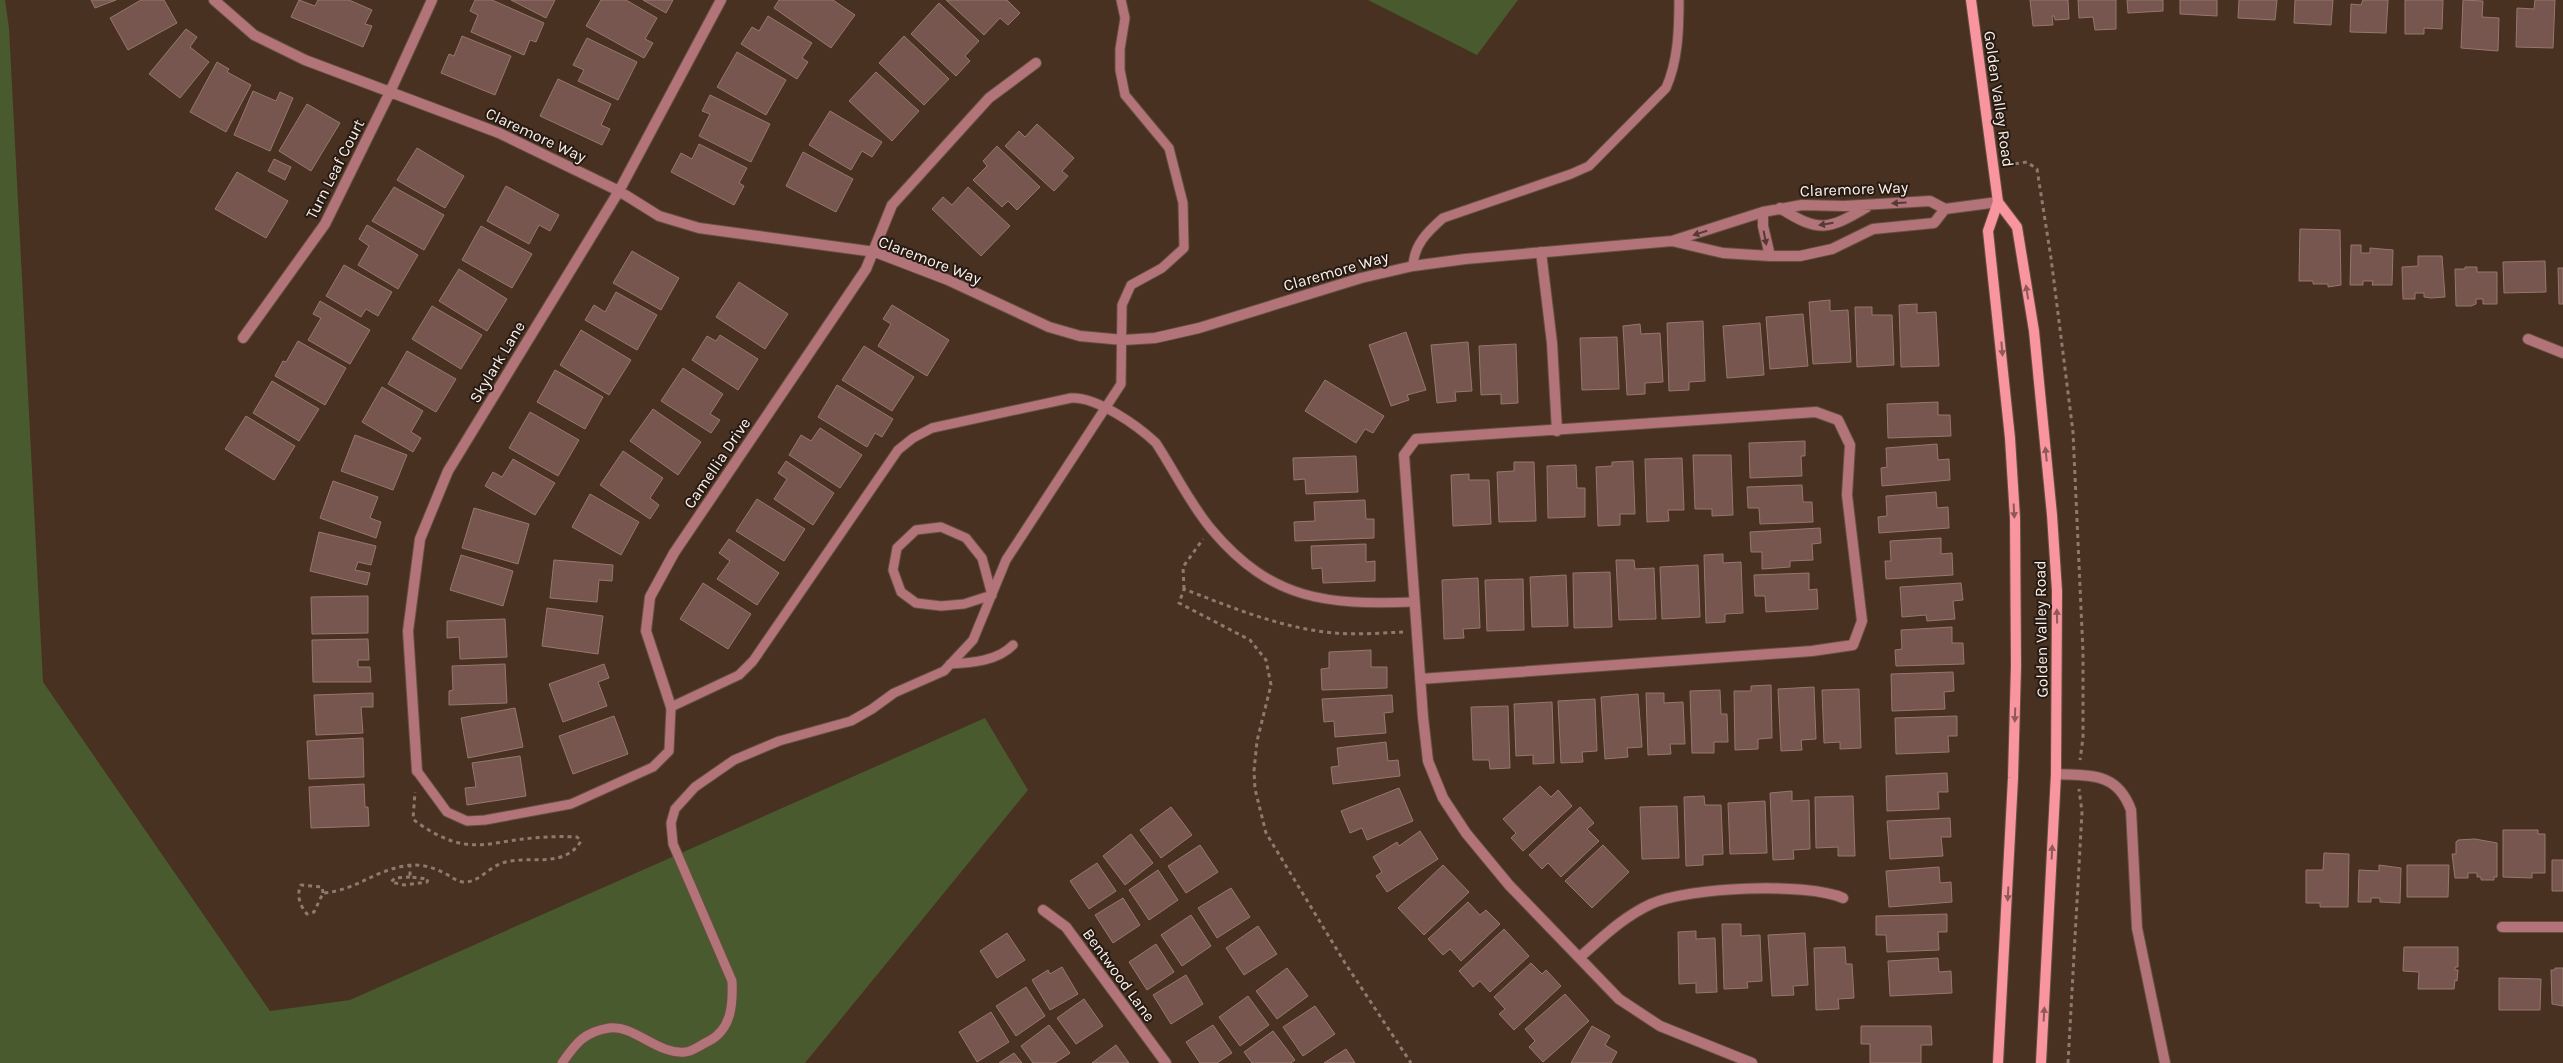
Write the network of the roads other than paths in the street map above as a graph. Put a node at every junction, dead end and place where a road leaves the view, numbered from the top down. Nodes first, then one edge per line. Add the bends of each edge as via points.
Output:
1 (214, 0) edge
2 (432, 0) edge
3 (721, 0) edge
4 (1121, 0) edge
5 (1679, 0) edge
6 (1971, 0) edge
7 (1036, 63) dead end
8 (390, 92) junction
9 (619, 191) junction
10 (1998, 202) junction
11 (1870, 205) junction
12 (1780, 208) junction
13 (1945, 209) junction
14 (1763, 212) junction
15 (1672, 241) junction
16 (875, 252) junction
17 (1541, 252) junction
18 (1770, 256) junction
19 (1412, 266) junction
20 (243, 338) dead end
21 (2528, 339) dead end
22 (1123, 340) junction
23 (2563, 354) edge
24 (1104, 408) junction
25 (1557, 430) junction
26 (992, 595) junction
27 (1414, 602) junction
28 (1012, 645) dead end
29 (950, 664) junction
30 (1420, 679) junction
31 (671, 707) junction
32 (417, 771) joint
33 (2056, 774) junction
34 (1844, 898) dead end
35 (1043, 910) dead end
36 (2563, 926) edge
37 (2502, 927) dead end
38 (1580, 957) junction
39 (562, 1063) edge
40 (1166, 1063) edge
41 (1752, 1063) edge
42 (1998, 1063) edge
43 (2041, 1063) edge
44 (2165, 1063) edge

1 - 8 street, Claremore Way via 254,35 305,60
2 - 8 street, Turn Leaf Court
3 - 9 street, Skylark Lane
4 - 22 lane via 1125,18 1120,70 1125,95 1169,148 1183,203 1184,248 1162,268 1132,285 1122,305
5 - 19 lane via 1676,55 1666,88 1590,166 1443,218 1413,253
6 - 10 main road, Golden Valley Road
7 - 16 street, Camellia Drive via 989,98 892,205
8 - 9 street, Claremore Way via 499,133
8 - 20 street, Turn Leaf Court via 325,224
9 - 16 street, Claremore Way via 659,216 700,228
9 - 32 street, Skylark Lane via 448,471 420,539 408,631
10 - 13 street, Claremore Way
33 -> 10 main road, Golden Valley Road via 2057,591 2036,351 2017,227
10 -> 42 main road, Golden Valley Road via 1988,231 2010,438 2015,518 2016,666
11 - 12 street, Claremore Way
11 -> 12 street via 1825,227 1806,224
13 -> 11 street, Claremore Way via 1930,201
12 - 14 street, Claremore Way
13 - 18 street, Claremore Way via 1934,223 1873,229 1832,249 1800,256
14 -> 15 street, Claremore Way
14 -> 18 street
15 - 17 street, Claremore Way
15 - 18 street, Claremore Way via 1724,253
16 - 22 street, Claremore Way via 948,280 1049,327 1080,336
16 - 31 street, Camellia Drive via 674,553 650,597 646,631
17 - 19 street, Claremore Way
17 - 25 street via 1552,343
19 - 22 street, Claremore Way via 1361,278 1199,328 1155,338
21 - 23 street
22 - 24 lane via 1121,384
24 - 26 lane via 1006,560
24 - 27 lane via 1156,443 1210,527 1241,560 1279,585 1316,599 1362,604
24 - 31 lane via 1086,399 1071,398 932,428 913,438 898,450 753,661 739,675
25 - 27 street via 1416,438 1404,455
25 - 30 street via 1816,412 1838,420 1850,445 1847,495 1862,621 1853,645 1812,651
26 - 26 lane via 982,558 966,538 941,527 916,530 896,548 893,570 901,592 916,602 941,606 964,604
26 - 29 lane via 973,640
27 - 30 street
28 - 29 lane via 991,658
29 - 39 lane via 944,671 894,693 851,720 779,741 734,760 695,787 675,809 671,824 673,844 732,981 733,1002 728,1021 713,1039 686,1052 672,1052 612,1027 587,1034
30 - 38 street via 1428,762 1443,798 1466,833 1509,885
31 - 32 lane via 669,751 653,767 571,804 467,821 447,812
43 -> 33 main road, Golden Valley Road
33 - 44 street via 2104,778 2126,795 2131,810 2138,928
34 - 38 street via 1831,892 1790,888 1688,894 1652,904 1623,920
35 - 40 street, Bentwood Lane via 1066,927
36 - 37 street
38 - 41 street via 1619,999 1660,1026

